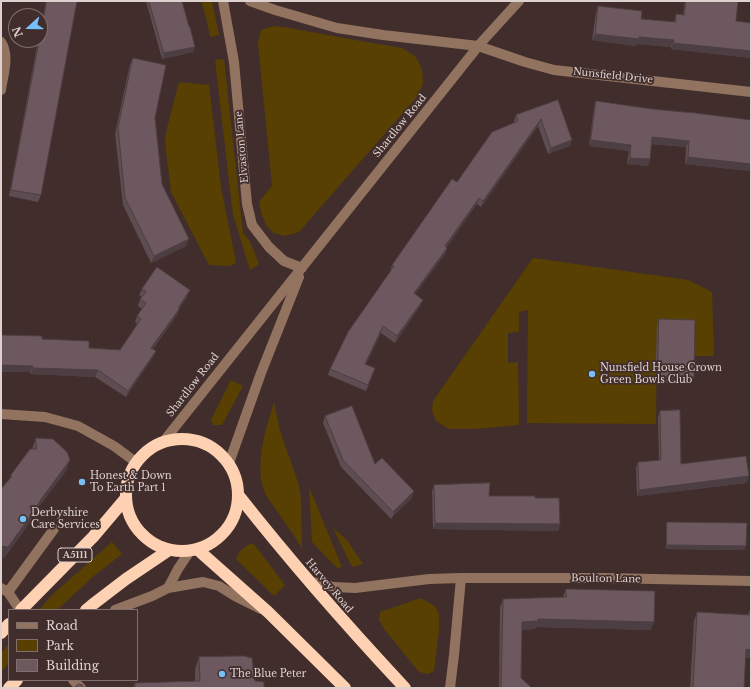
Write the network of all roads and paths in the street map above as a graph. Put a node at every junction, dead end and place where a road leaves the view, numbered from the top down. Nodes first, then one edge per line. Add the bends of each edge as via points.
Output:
1 (223, 1) edge
2 (250, 1) edge
3 (519, 1) edge
4 (1, 42) edge
5 (478, 46) junction
6 (1, 90) edge
7 (751, 92) edge
8 (302, 268) junction
9 (1, 414) edge
10 (163, 442) junction
11 (137, 462) junction
12 (229, 463) junction
13 (239, 496) junction
14 (126, 498) junction
15 (54, 528) dead end
16 (168, 550) junction
17 (193, 550) junction
18 (460, 578) junction
19 (309, 581) junction
20 (751, 581) edge
21 (168, 588) junction
22 (5, 590) edge
23 (20, 609) edge
24 (22, 609) edge
25 (87, 609) edge
26 (118, 609) edge
27 (268, 612) junction
28 (8, 625) edge
29 (1, 633) edge
30 (345, 688) edge
31 (405, 688) edge
32 (450, 688) edge

1 - 8 street, Elvaston Lane via 234,62 247,204 252,225 284,261
2 - 5 street via 337,28
3 - 5 street, Shardlow Road
4 - 6 street via 6,58
5 - 7 street, Nunsfield Drive via 554,70
5 - 8 street, Shardlow Road
8 - 10 street, Shardlow Road
8 - 12 street, Shardlow Road
9 - 11 street via 45,417 78,426
10 - 11 highway
10 - 12 highway via 182,439 201,442 216,450
11 - 14 highway via 126,485
12 - 13 highway via 238,484
13 - 17 highway via 234,517 222,535 213,542
13 - 19 highway, Harvey Road
14 - 16 highway via 130,515 138,529 150,540
14 - 24 highway, A5111 via 93,537
15 - 22 street
16 - 17 highway
16 - 25 highway
17 - 21 street via 178,569
17 - 27 highway
18 - 19 street, Boulton Lane via 355,588
18 - 20 street, Boulton Lane
18 - 32 street
19 - 31 highway, Harvey Road
21 - 26 street
21 - 27 street via 203,582 219,586
22 - 23 street
27 - 30 highway
28 - 29 highway

